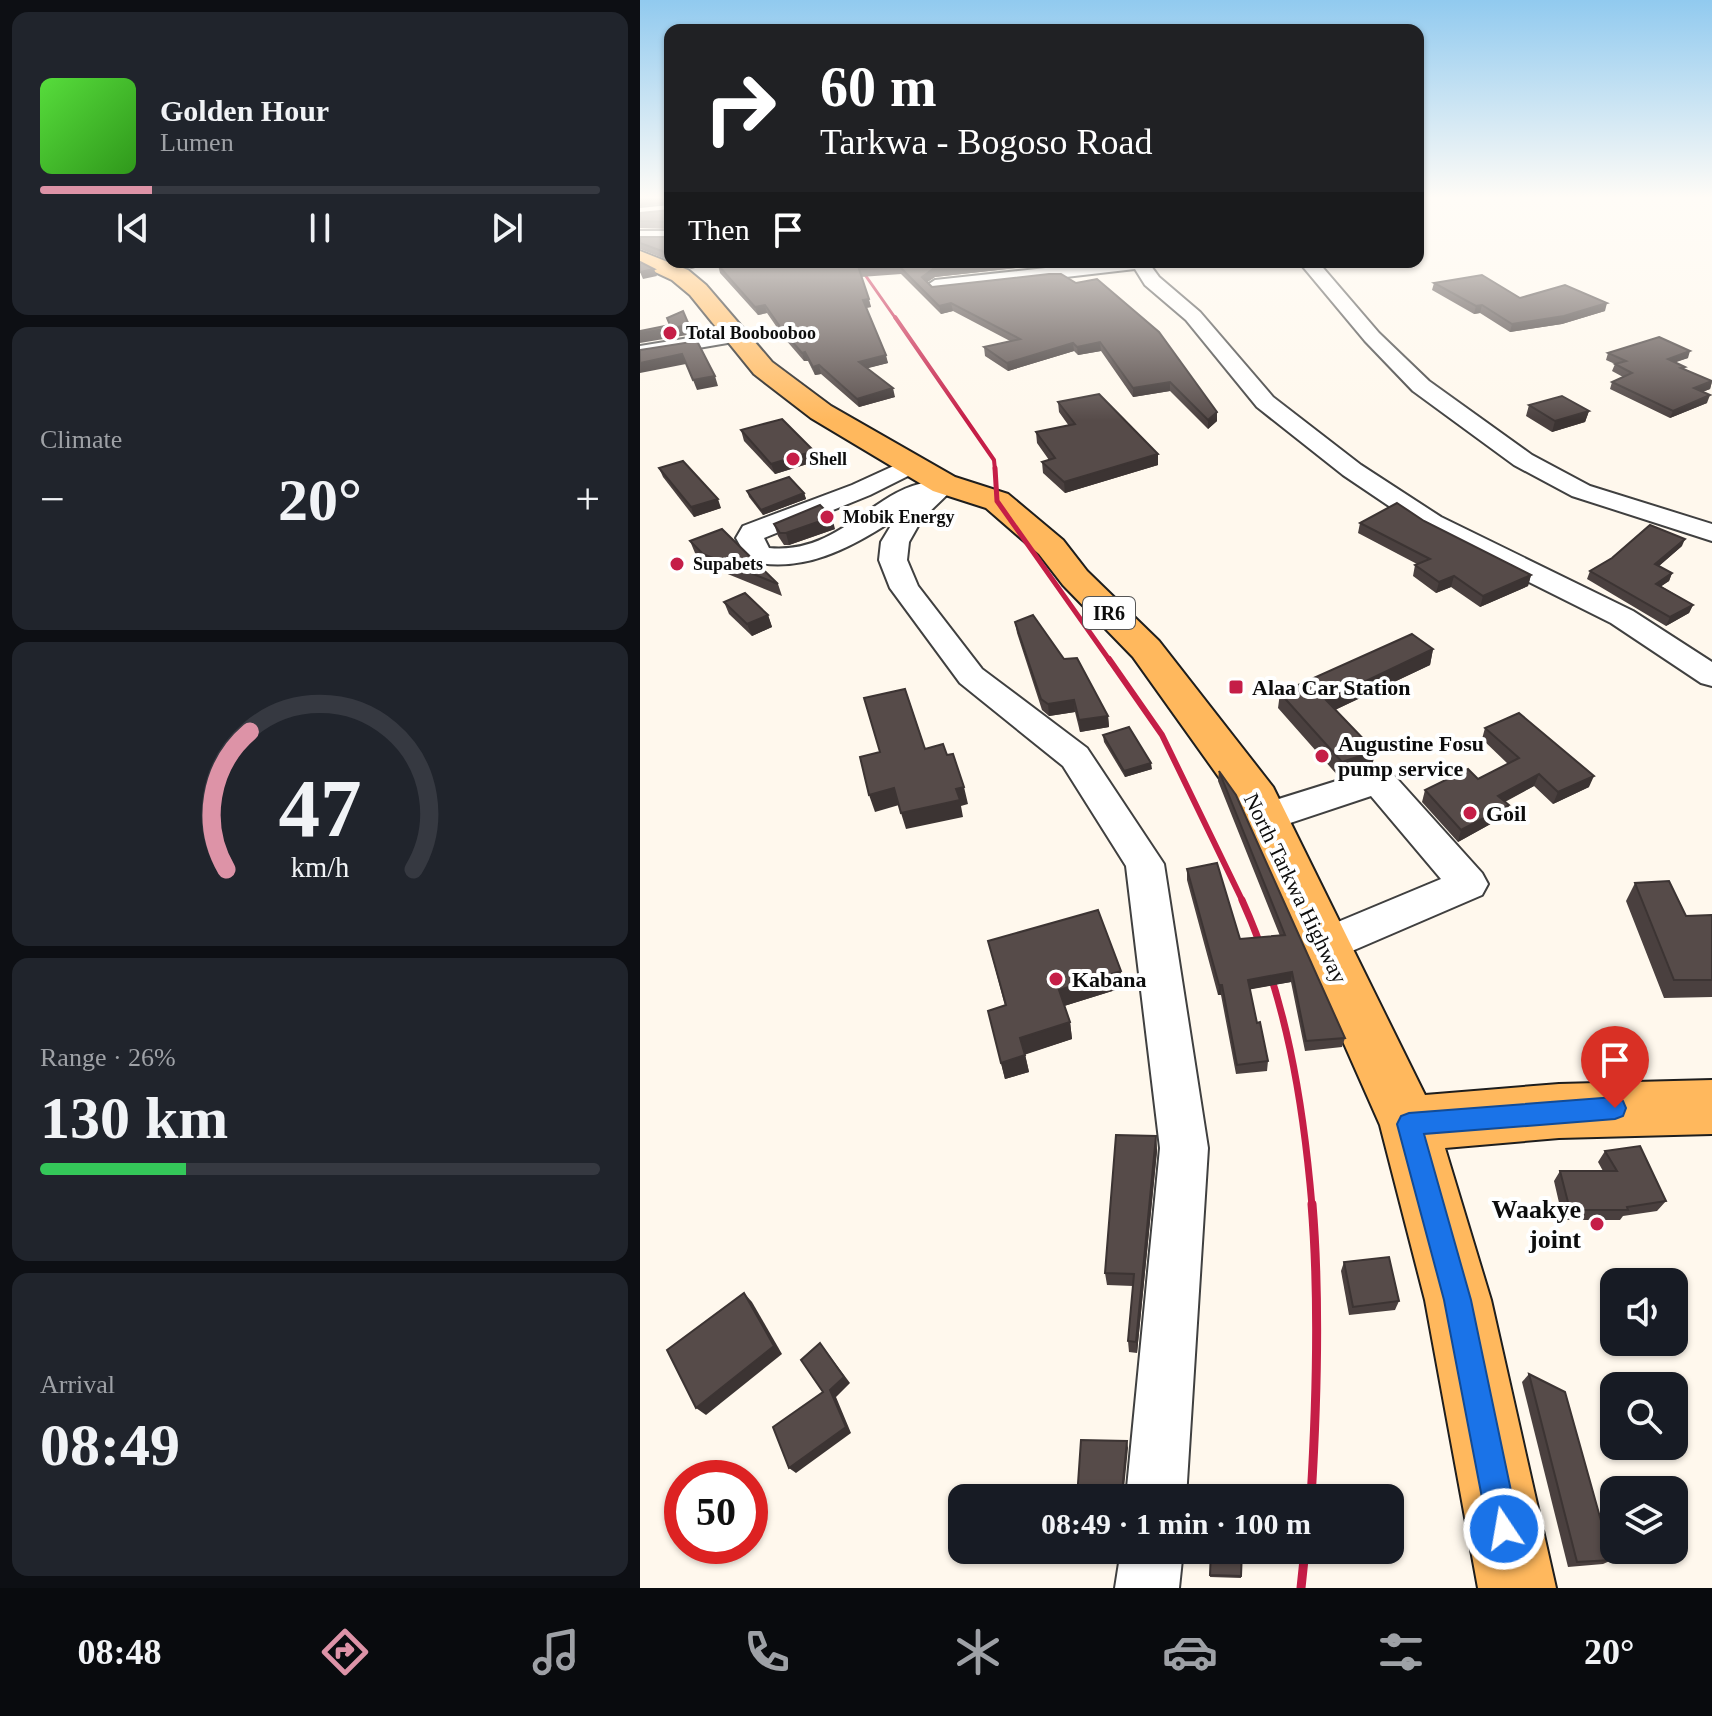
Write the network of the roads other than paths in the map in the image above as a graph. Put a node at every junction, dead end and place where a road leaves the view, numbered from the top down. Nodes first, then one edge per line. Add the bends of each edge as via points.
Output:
1 (674, 272) edge
2 (1053, 272) edge
3 (1146, 272) edge
4 (1317, 272) edge
5 (935, 286) edge
6 (707, 324) junction
7 (640, 336) edge
8 (640, 352) edge
9 (931, 476) junction
10 (1712, 533) edge
11 (1712, 676) edge
12 (1266, 817) junction
13 (1324, 946) junction
14 (1712, 1107) edge
15 (1409, 1124) junction
16 (1157, 1484) edge
17 (1150, 1564) edge
18 (1147, 1588) edge
19 (1517, 1588) edge

1 - 6 main road, North Tarkwa Highway / IR6
2 - 5 street
3 - 11 street via 1193,316 1265,402 1352,470 1432,523 1622,617
4 - 10 street via 1421,386 1523,460 1581,491
6 - 7 street
6 - 8 street
6 - 9 main road, North Tarkwa Highway / IR6 via 821,412
9 - 9 street via 861,490 753,532 752,544 759,555 778,559 812,553
9 - 12 main road, North Tarkwa Highway / IR6 via 997,501 1051,547 1146,649
9 - 16 street via 895,542 893,560 904,588 971,676 1075,757 1145,864 1184,1148
12 - 13 main road, North Tarkwa Highway / IR6
12 - 13 street via 1378,781 1468,884
13 - 15 main road, North Tarkwa Highway / IR6
14 - 15 main road via 1559,1111
15 - 19 main road, North Tarkwa Highway via 1458,1300
17 - 18 street

